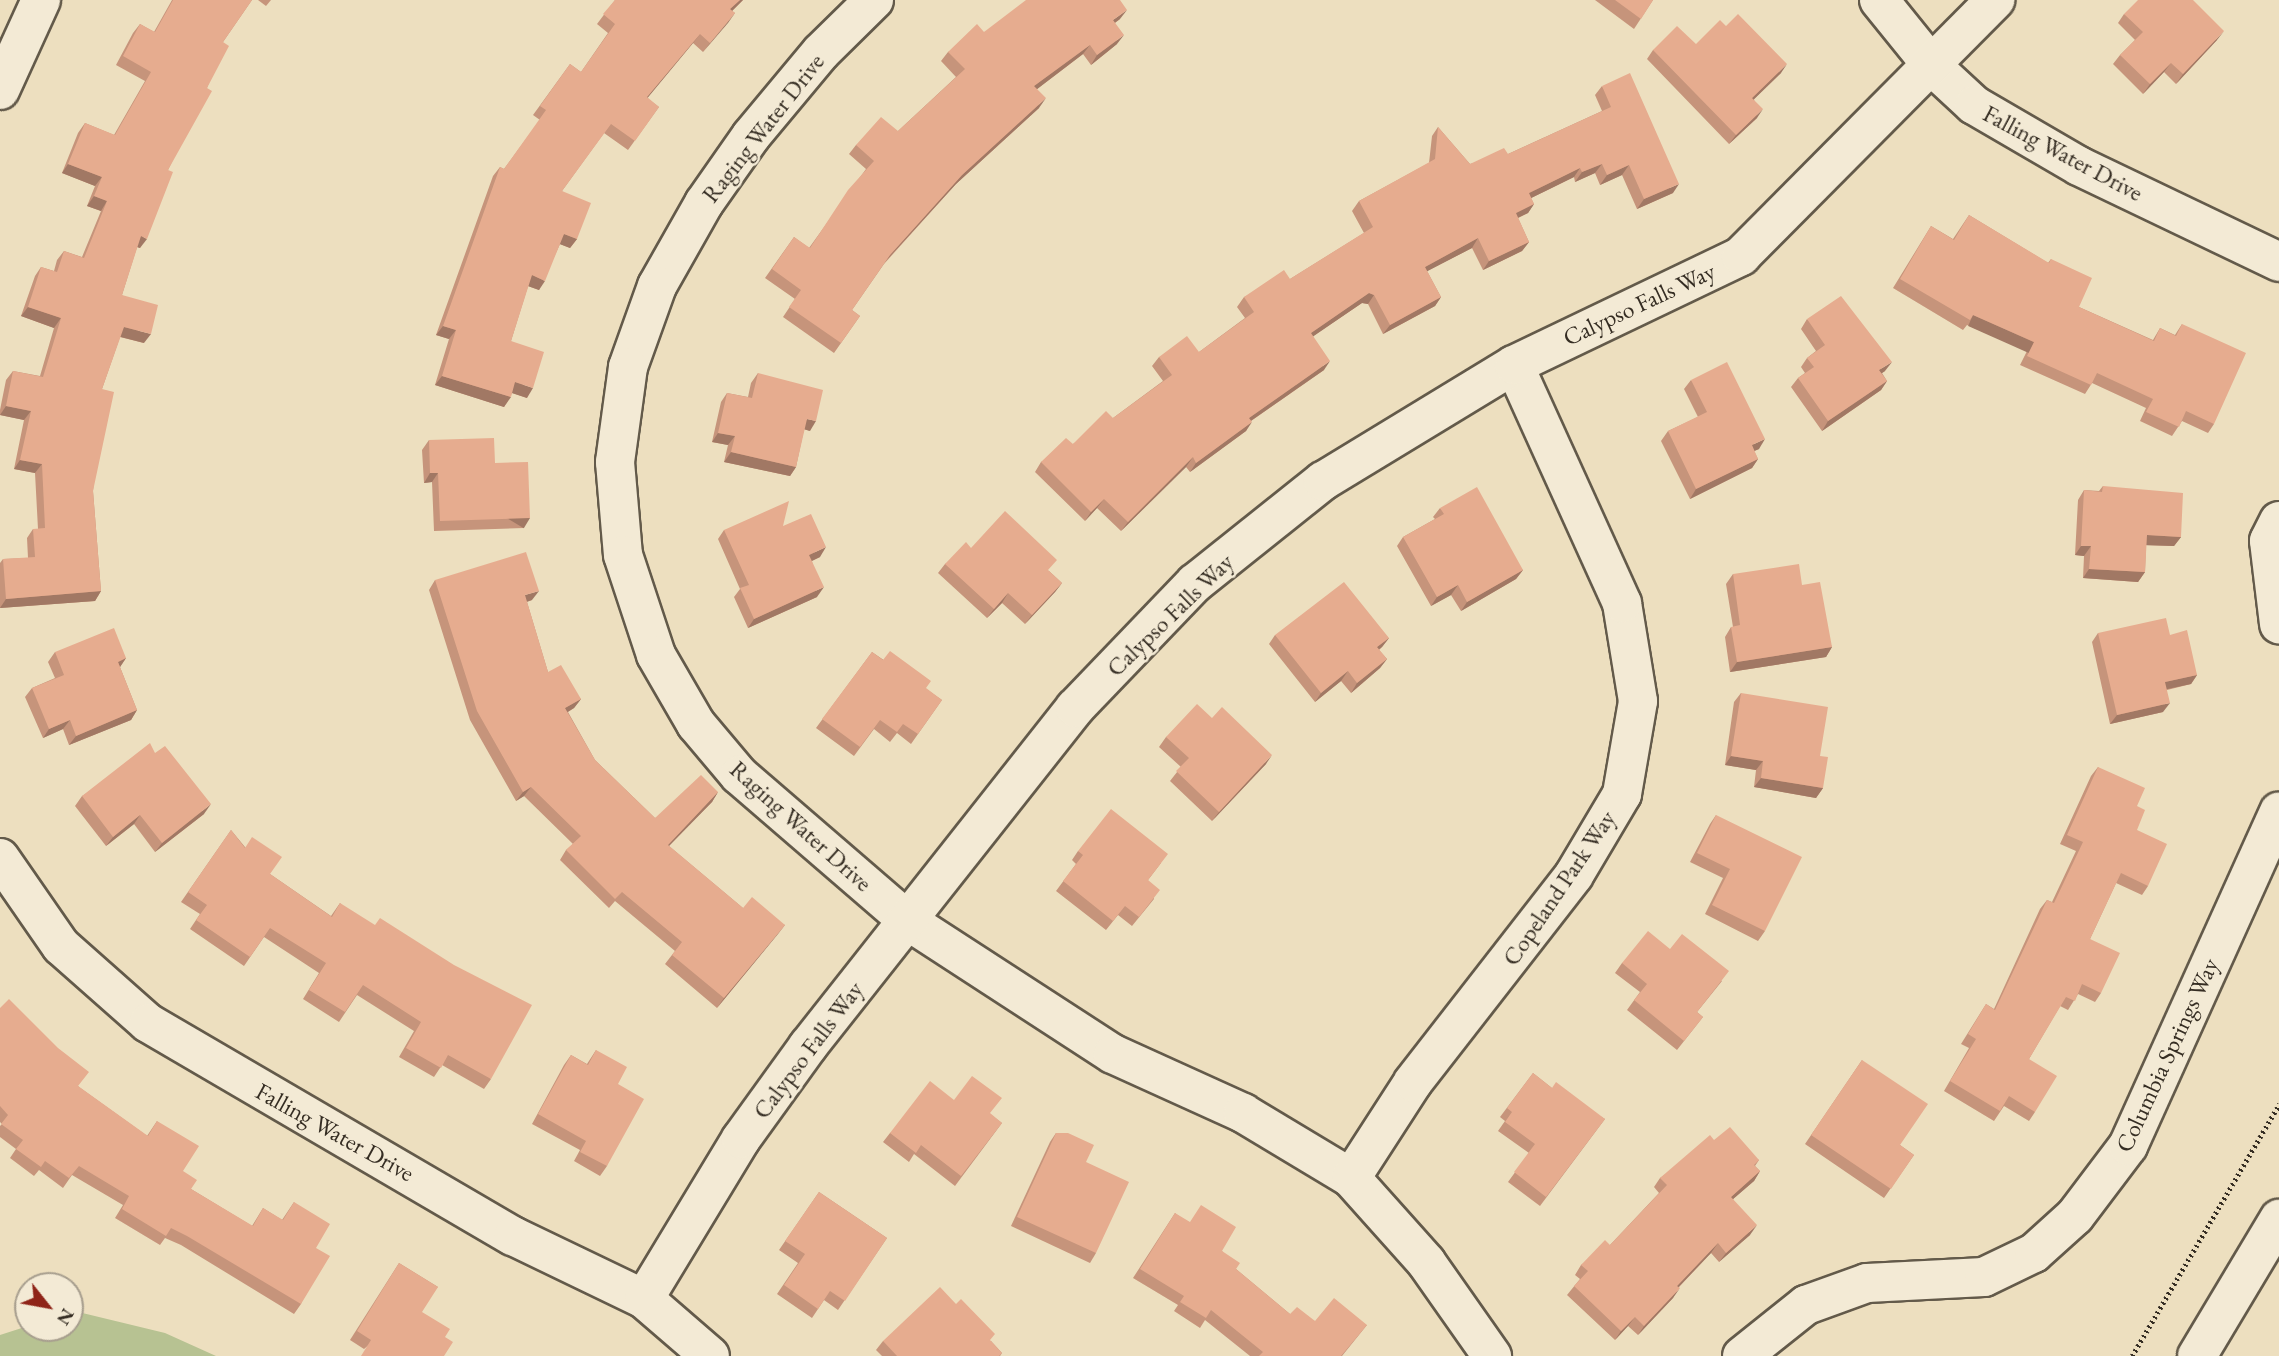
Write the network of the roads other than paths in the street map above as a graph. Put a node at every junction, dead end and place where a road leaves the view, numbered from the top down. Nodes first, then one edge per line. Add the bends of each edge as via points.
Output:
1 (41, 0) edge
2 (874, 0) edge
3 (1879, 0) edge
4 (1995, 0) edge
5 (1933, 67) junction
6 (0, 90) edge
7 (2279, 262) edge
8 (1514, 365) junction
9 (2279, 521) edge
10 (2279, 624) edge
11 (2279, 812) edge
12 (0, 858) edge
13 (908, 921) junction
14 (1352, 1178) junction
15 (2279, 1219) edge
16 (645, 1299) junction
17 (710, 1356) edge
18 (1492, 1356) edge
19 (1742, 1356) edge
20 (2197, 1356) edge

1 - 6 street
2 - 13 street, Raging Water Drive via 821,52 751,136 704,203 664,274 628,367 615,462 623,555 656,655 696,724 739,775
3 - 5 street, Falling Water Drive
4 - 5 street, Calypso Falls Way
5 - 7 street, Falling Water Drive via 1974,105 2079,166
5 - 8 street, Calypso Falls Way via 1741,256
8 - 13 street, Calypso Falls Way via 1323,481 1195,583 1075,708
8 - 14 street, Copeland Park Way via 1622,603 1638,701 1622,794 1574,875 1413,1082
9 - 10 street via 2269,541
11 - 19 street, Columbia Springs Way via 2128,1146 2075,1216 2034,1253 1984,1277 1867,1283 1805,1305
12 - 16 street, Falling Water Drive via 61,946 148,1023 513,1236
13 - 14 street, Raging Water Drive via 1113,1054 1243,1113
13 - 16 street, Calypso Falls Way via 741,1139
14 - 18 street, Raging Water Drive via 1426,1262
15 - 20 street
16 - 17 street, Falling Water Drive

